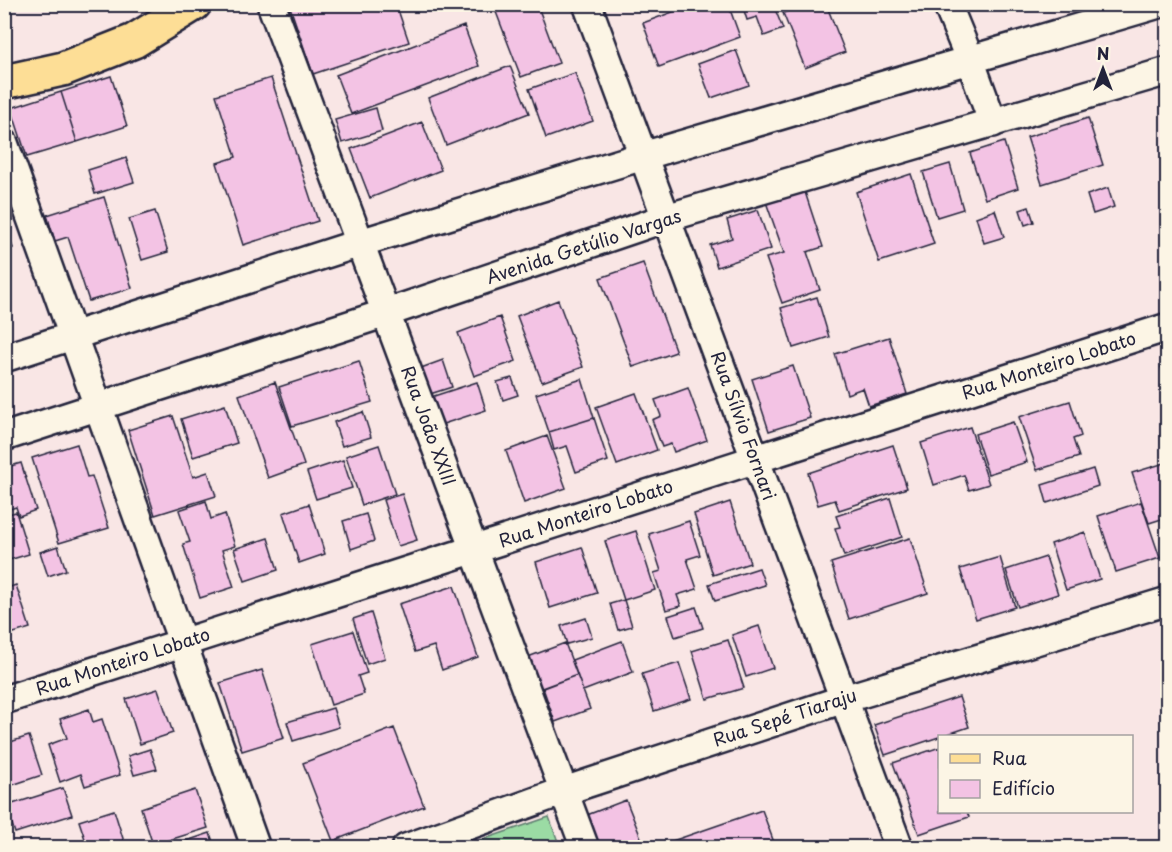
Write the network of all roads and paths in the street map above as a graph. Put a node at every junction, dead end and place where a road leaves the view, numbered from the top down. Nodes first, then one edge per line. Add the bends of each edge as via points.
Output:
1 (194, 4) edge
2 (271, 4) edge
3 (587, 4) edge
4 (947, 4) edge
5 (1159, 4) edge
6 (970, 60) junction
7 (1167, 71) edge
8 (4, 82) edge
9 (993, 123) junction
10 (4, 143) edge
11 (643, 156) junction
12 (666, 218) junction
13 (360, 243) junction
14 (386, 313) junction
15 (1167, 327) edge
16 (74, 337) junction
17 (4, 358) edge
18 (98, 407) junction
19 (4, 438) edge
20 (756, 460) junction
21 (474, 550) junction
22 (1167, 601) edge
23 (183, 643) junction
24 (844, 699) junction
25 (4, 700) edge
26 (564, 790) junction
27 (256, 848) edge
28 (406, 848) edge
29 (585, 848) edge
30 (899, 848) edge

1 - 8 main road via 134,41 63,69
2 - 13 street, Rua João XXIII
3 - 11 street, Rua Sílvio Fornari
4 - 6 street
5 - 6 street
6 - 9 street
6 - 11 street
7 - 9 street, Avenida Getúlio Vargas
9 - 12 street, Avenida Getúlio Vargas
10 - 16 street
11 - 12 street, Rua Sílvio Fornari
11 - 13 street
12 - 14 street, Avenida Getúlio Vargas
12 - 20 street, Rua Sílvio Fornari
13 - 14 street, Rua João XXIII
13 - 16 street
14 - 18 street, Avenida Getúlio Vargas
14 - 21 street, Rua João XXIII
15 - 20 street, Rua Monteiro Lobato
16 - 17 street
16 - 18 street
18 - 19 street, Avenida Getúlio Vargas
18 - 23 street
20 - 21 street, Rua Monteiro Lobato
20 - 24 street, Rua Sílvio Fornari
21 - 23 street, Rua Monteiro Lobato
21 - 26 street, Rua João XXIII
22 - 24 street, Rua Sepé Tiaraju
23 - 25 street, Rua Monteiro Lobato
23 - 27 street
24 - 26 street, Rua Sepé Tiaraju
24 - 30 street, Rua Sílvio Fornari
26 - 28 street, Rua Sepé Tiaraju
26 - 29 street, Rua João XXIII

